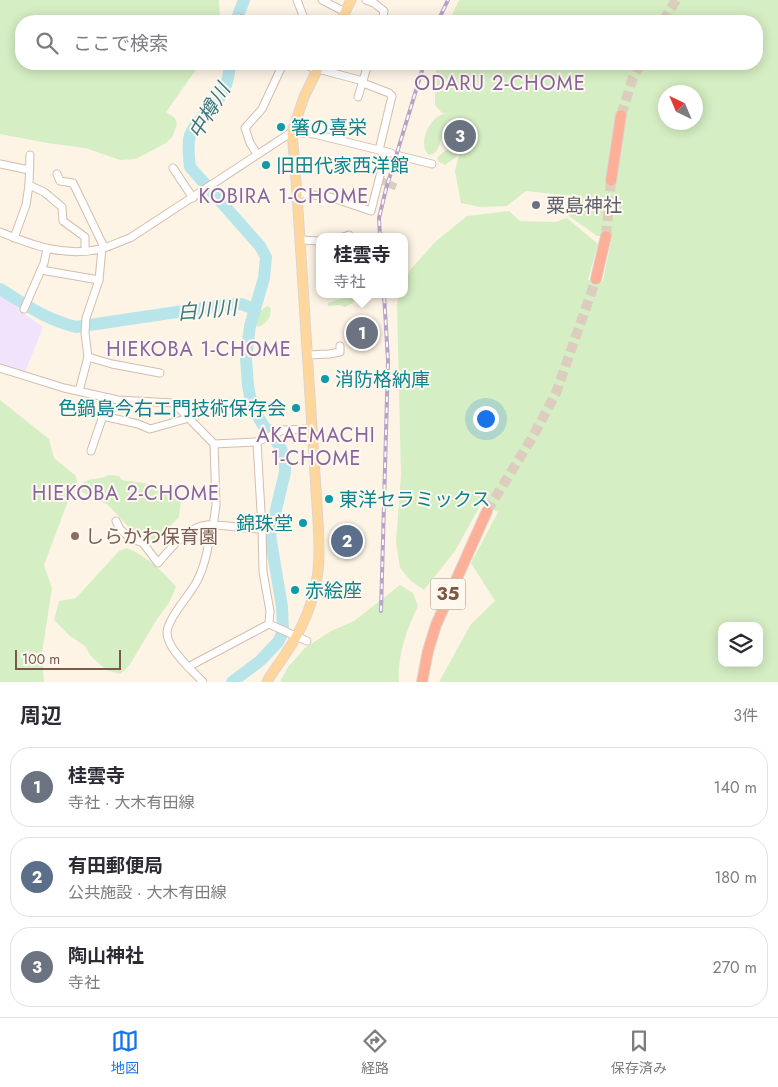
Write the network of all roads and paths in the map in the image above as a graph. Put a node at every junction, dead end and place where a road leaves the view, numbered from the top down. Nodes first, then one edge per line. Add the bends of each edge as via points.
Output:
1 (297, 0) edge
2 (302, 0) edge
3 (322, 0) edge
4 (351, 0) edge
5 (366, 0) edge
6 (375, 1) edge
7 (345, 12) junction
8 (303, 15) edge
9 (344, 15) edge
10 (383, 15) edge
11 (280, 70) edge
12 (317, 70) edge
13 (324, 70) edge
14 (366, 70) edge
15 (363, 82) junction
16 (358, 97) dead end
17 (620, 115) tunnel mouth
18 (292, 132) junction
19 (388, 153) junction
20 (30, 154) dead end
21 (258, 154) junction
22 (0, 164) edge
23 (432, 164) dead end
24 (172, 168) dead end
25 (29, 170) junction
26 (58, 174) dead end
27 (611, 180) tunnel mouth
28 (29, 185) junction
29 (298, 193) junction
30 (194, 198) junction
31 (0, 232) edge
32 (606, 236) tunnel mouth
33 (14, 238) junction
34 (300, 240) junction
35 (316, 241) edge
36 (103, 248) junction
37 (47, 249) junction
38 (85, 250) junction
39 (41, 270) junction
40 (596, 279) tunnel mouth
41 (99, 280) junction
42 (24, 309) dead end
43 (340, 346) dead end
44 (307, 355) junction
45 (88, 357) junction
46 (0, 368) edge
47 (160, 373) dead end
48 (79, 391) junction
49 (109, 398) junction
50 (103, 416) junction
51 (189, 418) junction
52 (312, 429) junction
53 (256, 442) junction
54 (214, 444) junction
55 (91, 451) dead end
56 (487, 511) tunnel mouth
57 (116, 521) dead end
58 (212, 526) junction
59 (262, 529) junction
60 (269, 624) junction
61 (293, 635) junction
62 (307, 641) dead end
63 (188, 667) junction
64 (203, 682) edge
65 (266, 682) edge
66 (422, 682) edge

1 - 2 street
1 - 8 street
3 - 7 street
4 - 7 main road
5 - 6 street
6 - 10 street
7 - 9 main road
11 - 21 street via 262,109 245,128
12 - 18 main road
13 - 15 street
14 - 15 street
15 - 16 street
15 - 19 street via 392,96
17 - 27 highway
18 - 19 street via 314,134
18 - 21 street
18 - 29 main road
19 - 23 street
19 - 29 street via 371,211 330,197
20 - 25 street
21 - 30 street
22 - 25 street
24 - 30 street
25 - 28 street
26 - 36 street via 60,181 74,183
28 - 33 street via 26,205
28 - 38 street via 62,207 63,221 85,237
29 - 34 main road
30 - 36 street via 130,238
31 - 33 street
32 - 40 highway
33 - 37 street
34 - 35 street
34 - 44 main road
36 - 38 street
36 - 41 street
37 - 38 street
37 - 39 street
39 - 41 street
39 - 42 street
41 - 45 street via 86,318
43 - 44 street via 340,352
44 - 52 main road
45 - 47 street
45 - 48 street
46 - 48 street
48 - 49 street
49 - 50 street
49 - 51 street via 174,403
50 - 51 street via 150,429
50 - 55 street
51 - 54 street
52 - 53 street via 283,430
52 - 61 main road via 320,554 313,596
53 - 54 street
53 - 59 street
54 - 58 street via 216,504
56 - 66 highway, 35 via 436,625
57 - 58 street via 130,538 144,544 158,563 193,530
58 - 59 street
58 - 63 street via 201,573 173,616 167,634
59 - 60 street
60 - 61 street
60 - 63 street
61 - 62 street
61 - 65 main road
63 - 64 street

